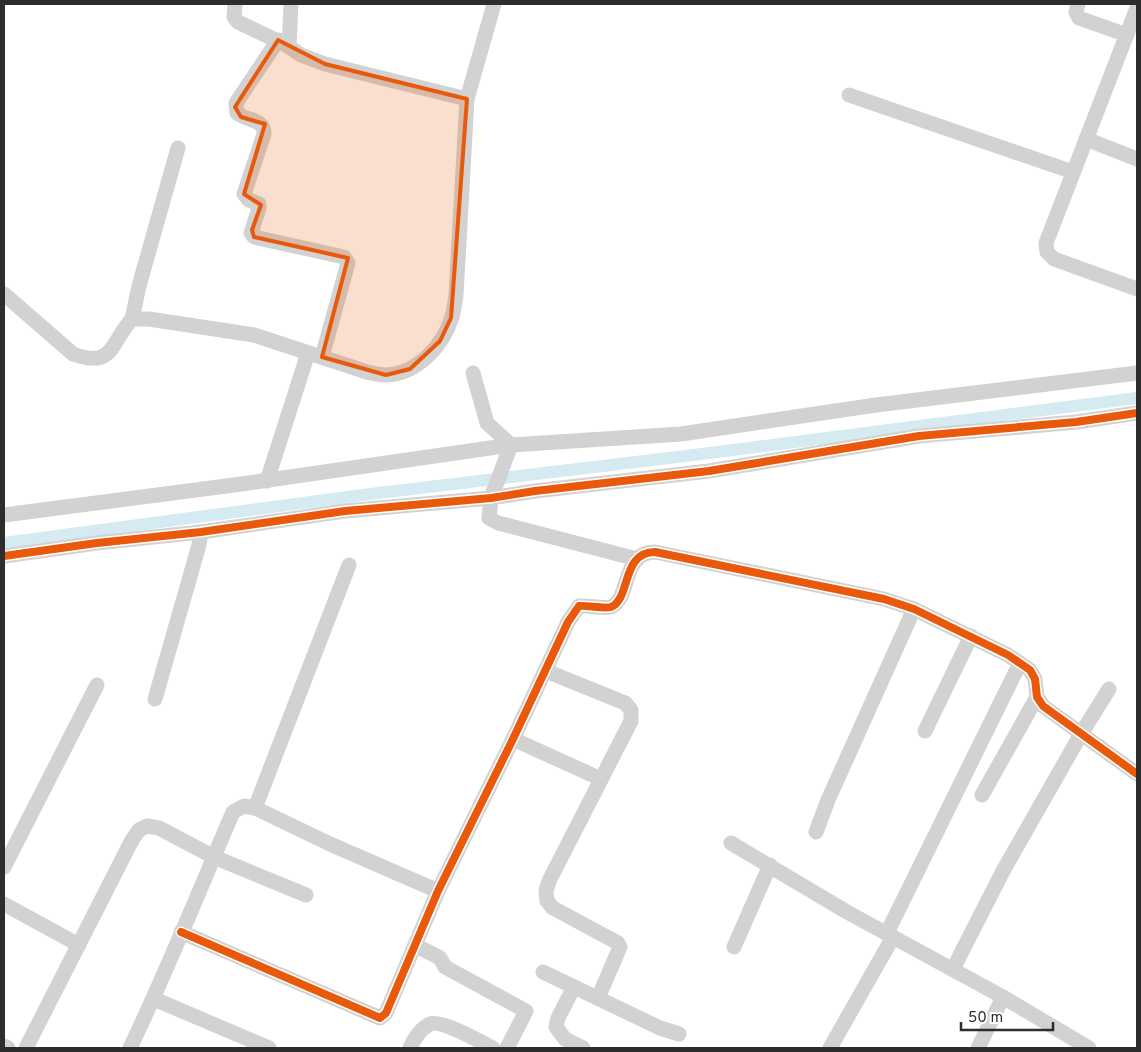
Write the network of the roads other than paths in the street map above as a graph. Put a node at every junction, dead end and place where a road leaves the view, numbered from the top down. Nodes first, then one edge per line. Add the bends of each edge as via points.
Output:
1 (235, 4) edge
2 (291, 4) edge
3 (494, 4) edge
4 (1078, 4) edge
5 (1137, 8) edge
6 (1127, 36) junction
7 (284, 44) junction
8 (849, 95) dead end
9 (467, 99) junction
10 (1086, 139) junction
11 (178, 148) dead end
12 (1137, 159) edge
13 (1073, 172) junction
14 (1137, 289) edge
15 (4, 294) edge
16 (132, 319) junction
17 (315, 355) junction
18 (473, 373) dead end
19 (1137, 373) edge
20 (1137, 412) edge
21 (509, 449) junction
22 (267, 480) junction
23 (493, 493) junction
24 (4, 516) edge
25 (201, 532) junction
26 (4, 556) edge
27 (637, 559) junction
28 (349, 566) dead end
29 (914, 609) junction
30 (971, 636) junction
31 (1020, 663) junction
32 (546, 672) junction
33 (97, 685) dead end
34 (1109, 689) dead end
35 (1037, 697) junction
36 (155, 700) dead end
37 (925, 731) dead end
38 (1081, 734) junction
39 (513, 739) junction
40 (1137, 774) edge
41 (601, 779) junction
42 (982, 795) dead end
43 (255, 808) junction
44 (816, 832) dead end
45 (731, 842) dead end
46 (214, 857) junction
47 (770, 865) junction
48 (4, 867) edge
49 (438, 891) junction
50 (306, 894) dead end
51 (4, 904) edge
52 (181, 932) junction
53 (890, 935) junction
54 (79, 945) junction
55 (415, 945) junction
56 (734, 947) dead end
57 (953, 969) junction
58 (543, 972) dead end
59 (574, 987) junction
60 (1003, 997) junction
61 (598, 998) junction
62 (154, 999) junction
63 (679, 1034) dead end
64 (4, 1046) edge
65 (8, 1048) edge
66 (26, 1048) edge
67 (130, 1048) edge
68 (269, 1048) edge
69 (410, 1048) edge
70 (493, 1048) edge
71 (507, 1048) edge
72 (583, 1048) edge
73 (830, 1048) edge
74 (978, 1048) edge
75 (1089, 1048) edge

1 - 7 street via 234,17 238,22
2 - 7 street
3 - 9 street
4 - 6 street via 1076,12 1079,18
5 - 6 street
6 - 10 street
7 - 9 street via 325,64
7 - 17 street via 236,103 241,117 260,122 265,129 244,194 259,204 252,236 344,257 348,262
8 - 13 street
9 - 17 street via 456,294 452,318 440,341 427,357 410,369 386,375
10 - 12 street
10 - 13 street
11 - 16 street
13 - 14 street via 1046,243 1047,252 1054,259
15 - 16 street via 73,354 87,359 102,358 112,350
16 - 17 street via 254,336
17 - 22 street
18 - 21 street via 487,423
19 - 21 street via 876,405 681,434
20 - 23 street via 1076,422 919,436 709,471
21 - 22 street
21 - 23 street
22 - 24 street
23 - 25 street
23 - 27 street via 489,518 498,524
25 - 26 street
25 - 36 street
27 - 29 street via 647,552 655,552 884,599
27 - 32 street via 616,603 610,607 579,606 568,622
28 - 43 street
29 - 30 street
29 - 44 street
30 - 31 street
30 - 37 street
31 - 35 street via 1030,670 1035,679
31 - 53 street
32 - 39 street
32 - 41 street via 624,703 631,710 631,721
33 - 48 street
34 - 38 street
35 - 38 street via 1043,706
35 - 42 street
38 - 40 street
38 - 57 street via 1003,870
39 - 41 street
39 - 49 street
41 - 61 street via 548,881 546,891 547,901 553,908 620,947
43 - 46 street via 244,806 233,812
43 - 49 street
45 - 47 street
46 - 50 street
46 - 52 street
46 - 54 street via 159,828 147,826 140,830
47 - 53 street
47 - 56 street
49 - 55 street
51 - 54 street
52 - 55 street via 380,1018 386,1013
52 - 62 street
53 - 57 street
53 - 73 street
54 - 66 street
55 - 71 street via 440,958 445,966 526,1011
57 - 60 street
58 - 59 street
59 - 61 street
59 - 72 street via 556,1027 565,1039
60 - 74 street
60 - 75 street
61 - 63 street
62 - 67 street
62 - 68 street
64 - 65 street
69 - 70 street via 415,1037 431,1023 437,1023

